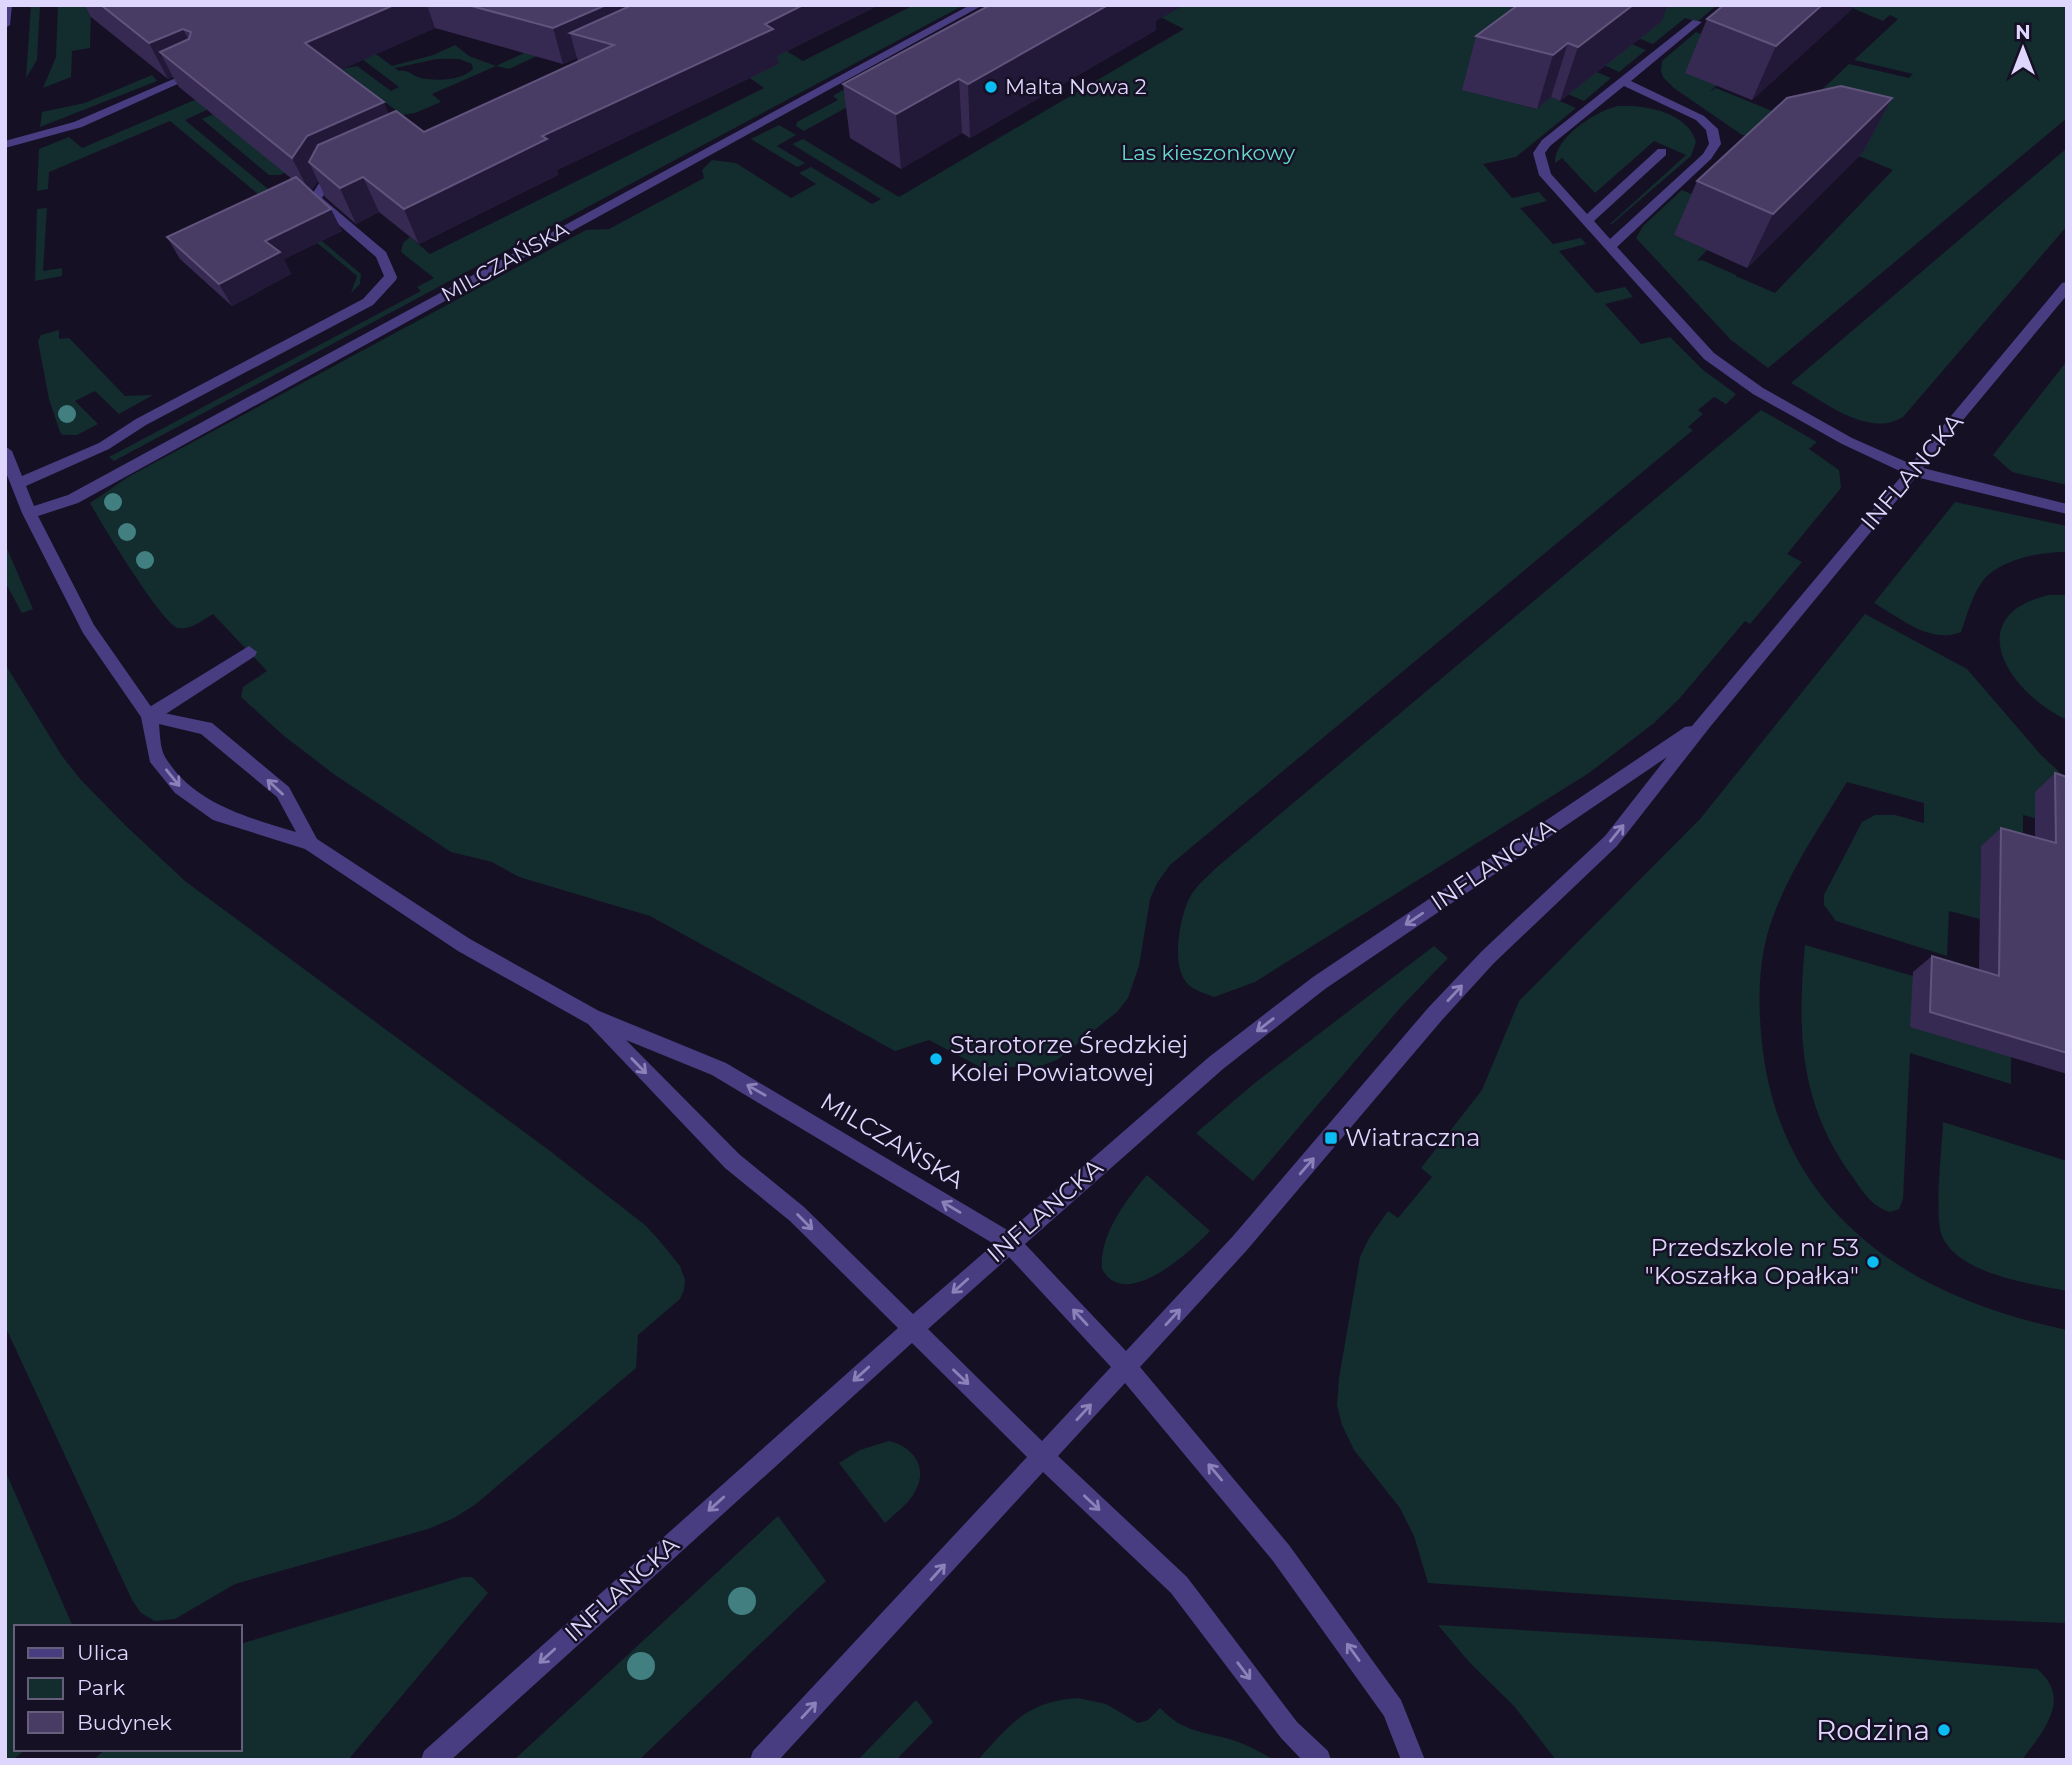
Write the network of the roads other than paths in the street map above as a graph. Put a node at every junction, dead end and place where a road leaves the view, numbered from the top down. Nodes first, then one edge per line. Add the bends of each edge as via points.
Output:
1 (7, 5) edge
2 (978, 5) edge
3 (1697, 22) dead end
4 (5, 25) edge
5 (202, 70) edge
6 (1622, 81) junction
7 (5, 145) edge
8 (1662, 152) dead end
9 (352, 166) edge
10 (1587, 221) junction
11 (1610, 246) junction
12 (2067, 286) edge
13 (5, 451) edge
14 (1913, 471) junction
15 (18, 484) junction
16 (2067, 509) edge
17 (29, 513) junction
18 (249, 652) dead end
19 (149, 716) junction
20 (1704, 722) junction
21 (311, 844) junction
22 (592, 1017) junction
23 (1009, 1242) junction
24 (912, 1329) junction
25 (1126, 1367) junction
26 (1042, 1457) junction
27 (433, 1760) edge
28 (762, 1760) edge
29 (1319, 1760) edge
30 (1413, 1760) edge

1 - 4 street
2 - 17 street, MILCZAŃSKA via 73,499
3 - 6 street
5 - 7 street via 69,127
6 - 10 street via 1539,153 1545,174
6 - 11 street via 1700,118 1712,129 1715,144
8 - 10 street
9 - 15 street via 329,177 315,199 382,255 391,277 368,302 104,446
10 - 11 street
11 - 14 street via 1709,356 1732,374 1847,441
12 - 14 street, INFLANCKA
13 - 15 street, MILCZAŃSKA
14 - 16 street
14 - 20 street, INFLANCKA
15 - 17 street, MILCZAŃSKA
17 - 19 street, MILCZAŃSKA via 88,629
18 - 19 street
21 -> 19 street, MILCZAŃSKA via 283,792 206,728
19 -> 21 street, MILCZAŃSKA via 156,757 181,788 219,815
20 -> 23 street, INFLANCKA via 1320,983 1196,1079
25 -> 20 street, INFLANCKA via 1262,1218 1435,1014 1611,841
21 - 22 street, MILCZAŃSKA via 464,945
23 -> 22 street, MILCZAŃSKA via 719,1069
22 -> 24 street, MILCZAŃSKA via 732,1161 797,1214
23 -> 24 street, INFLANCKA
25 -> 23 street, MILCZAŃSKA
24 -> 26 street, MILCZAŃSKA
24 -> 27 street, INFLANCKA
26 -> 25 street, INFLANCKA
30 -> 25 street via 1393,1708 1301,1580
28 -> 26 street, INFLANCKA
26 -> 29 street via 1179,1586 1289,1730

